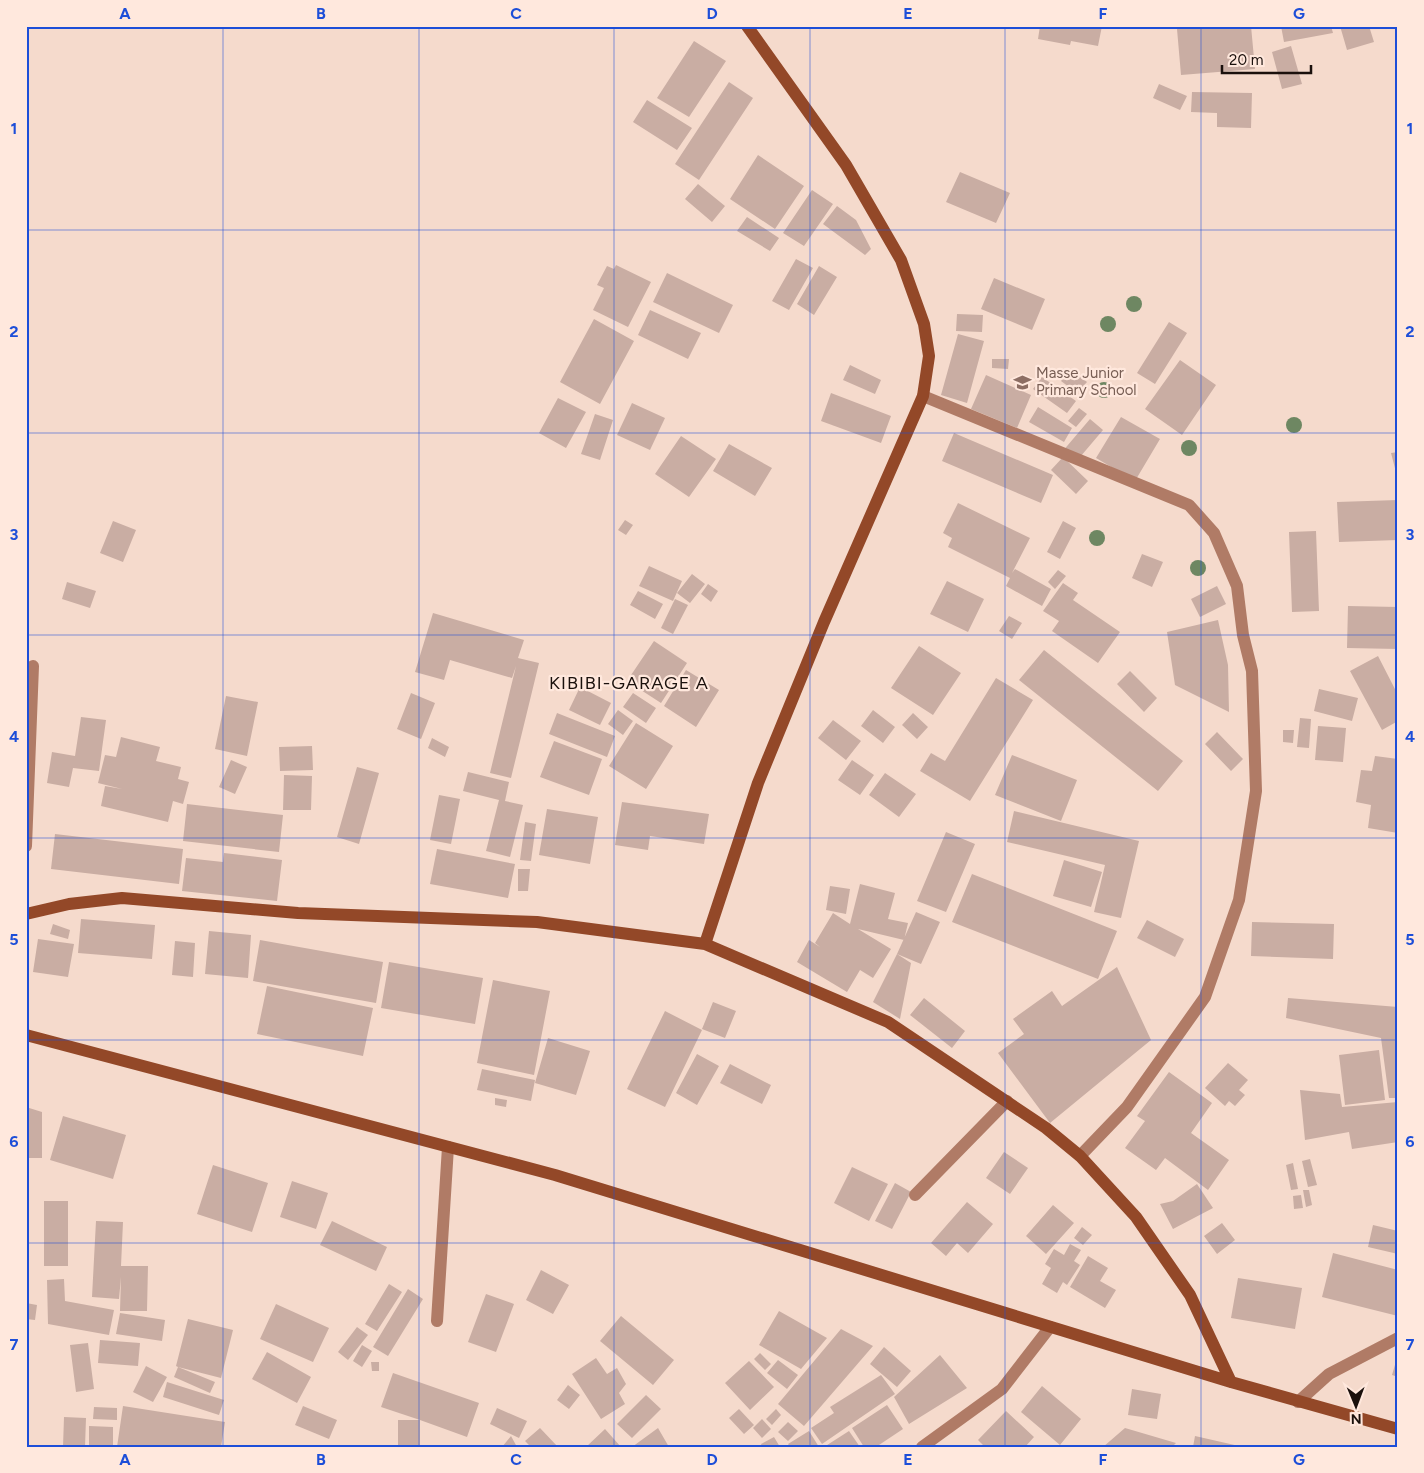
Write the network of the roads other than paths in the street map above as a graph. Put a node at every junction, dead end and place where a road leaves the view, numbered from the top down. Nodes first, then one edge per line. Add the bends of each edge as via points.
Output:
1 (751, 28) edge
2 (923, 396) junction
3 (33, 666) dead end
4 (26, 846) edge
5 (26, 914) edge
6 (705, 944) junction
7 (26, 1036) edge
8 (1007, 1101) junction
9 (448, 1147) junction
10 (1080, 1156) junction
11 (915, 1195) dead end
12 (437, 1321) dead end
13 (1050, 1327) junction
14 (1398, 1338) edge
15 (1231, 1382) junction
16 (1298, 1402) junction
17 (1398, 1429) edge
18 (922, 1447) edge

1 - 2 street via 846,165 900,260 924,324 929,356
2 - 6 street via 758,783
2 - 10 street via 1189,505 1214,533 1237,586 1243,635 1252,671 1256,791 1238,900 1205,997 1127,1106
3 - 4 street
5 - 6 street via 69,904 122,898 298,913 537,922
6 - 8 street via 888,1022
7 - 9 street
8 - 10 street
8 - 11 street
9 - 12 street
9 - 13 street via 555,1175
10 - 15 street via 1136,1217 1190,1295
13 - 15 street
13 - 18 street via 1002,1389
14 - 16 street via 1329,1374
15 - 16 street
16 - 17 street

